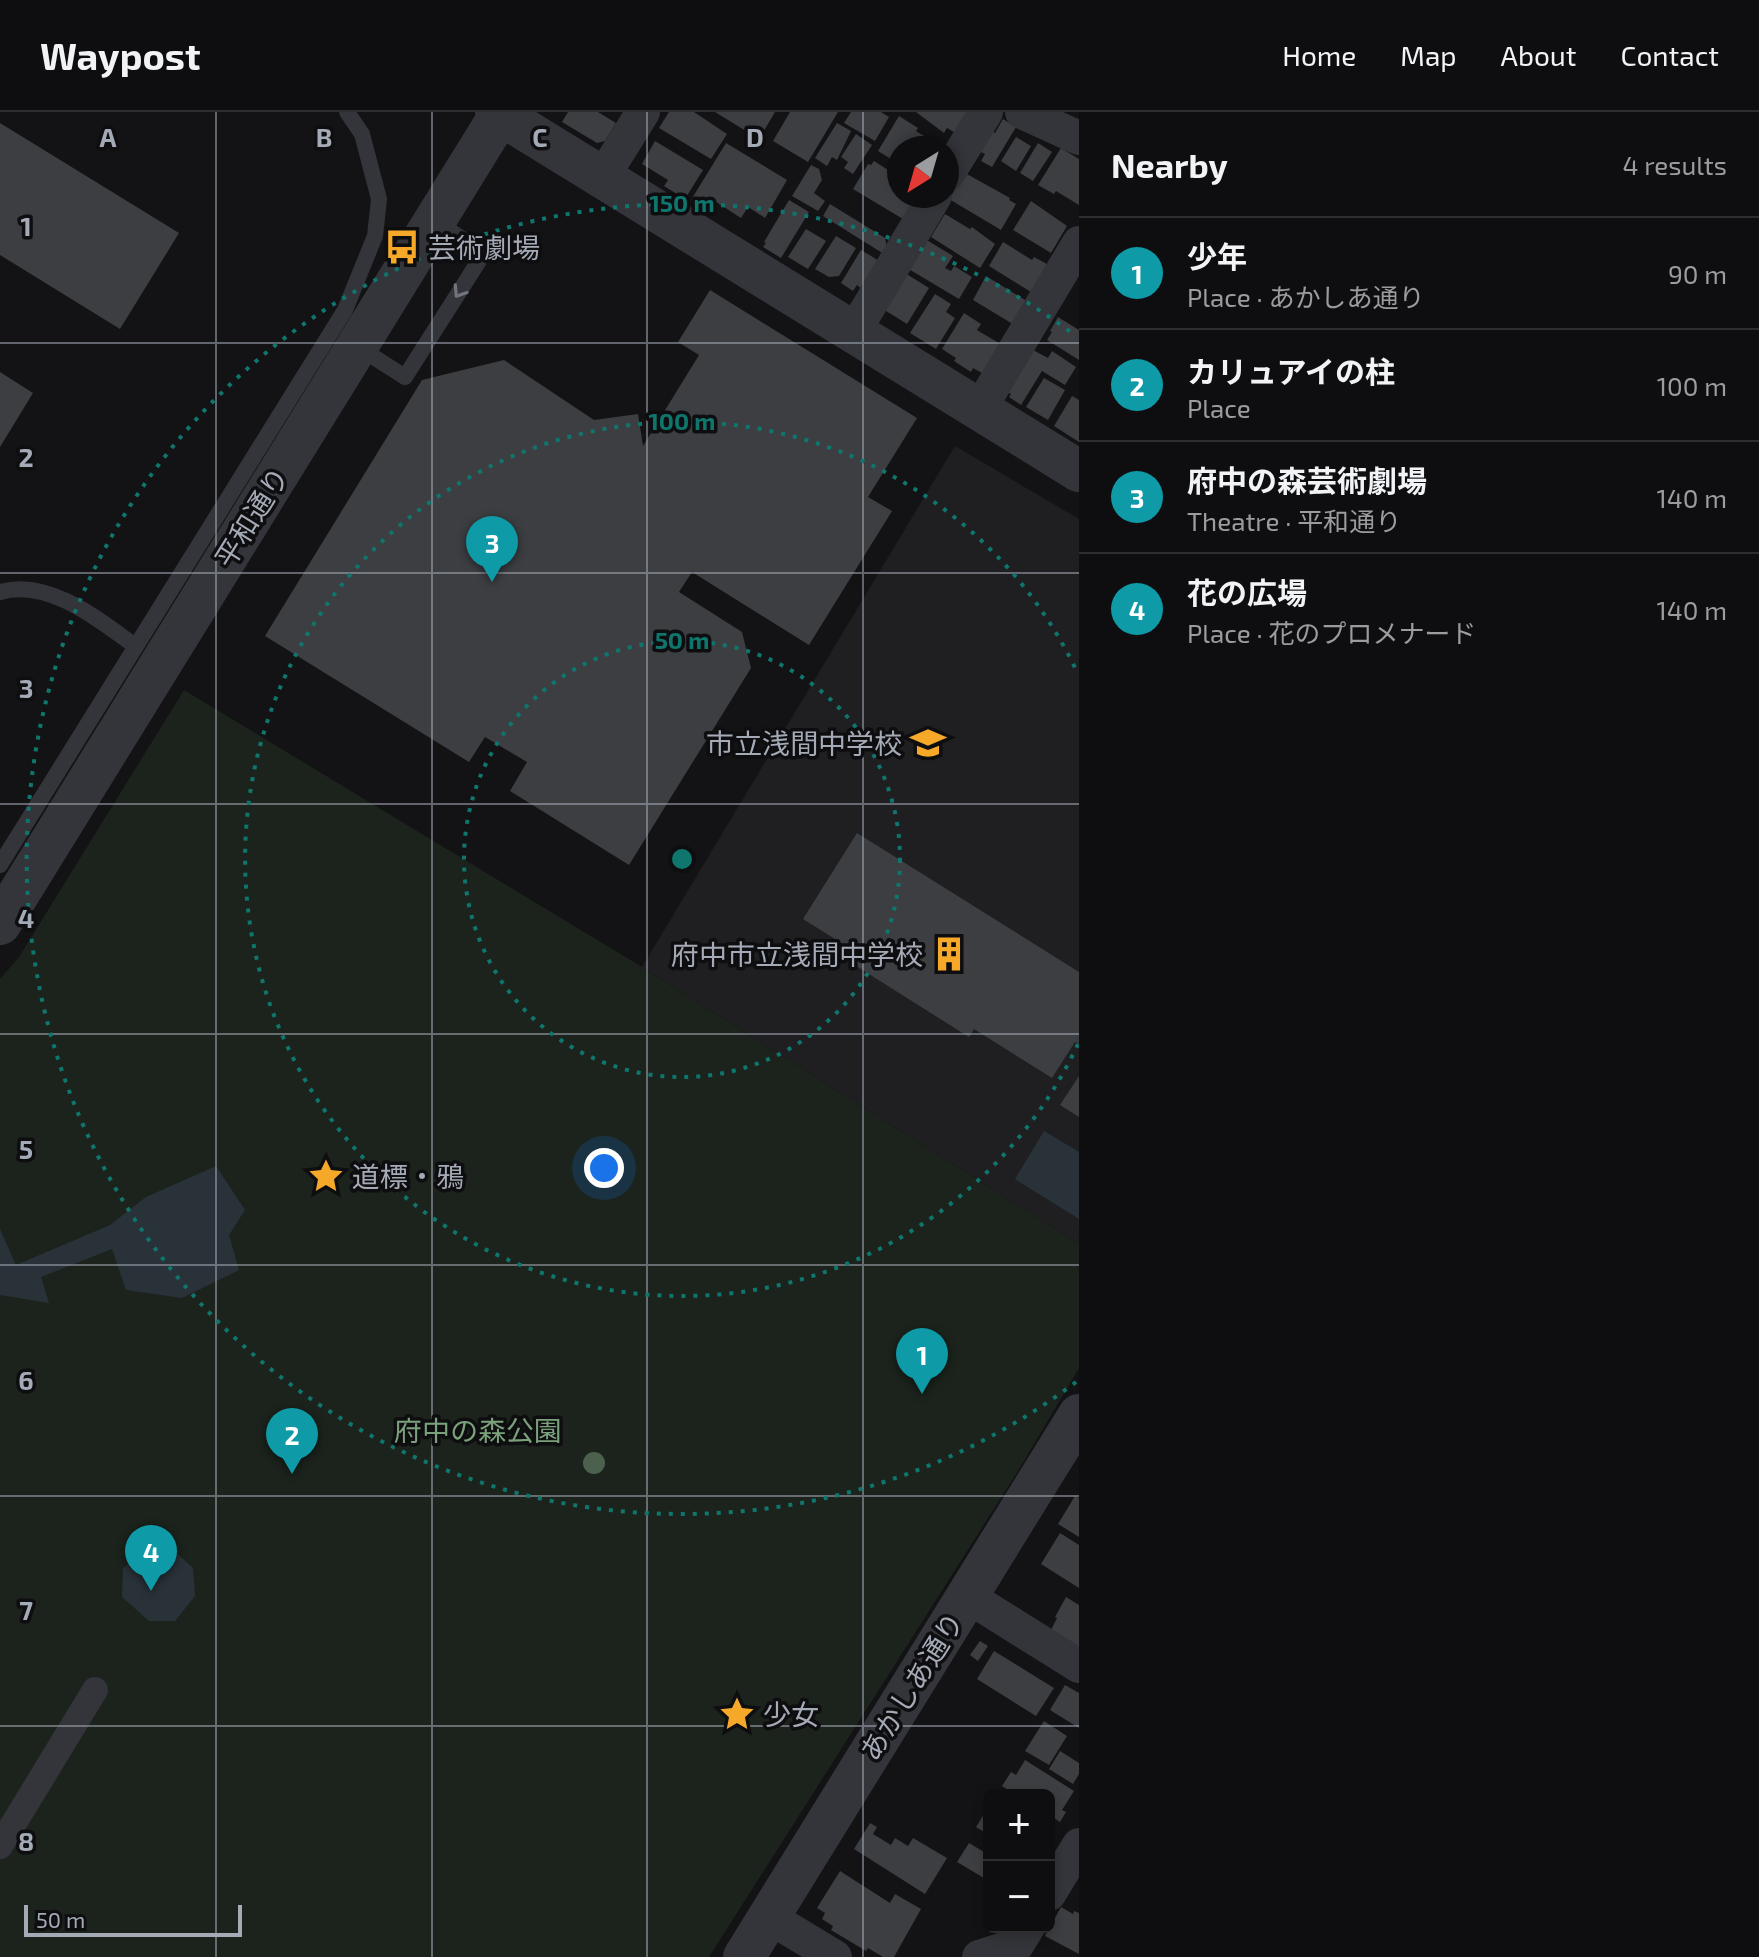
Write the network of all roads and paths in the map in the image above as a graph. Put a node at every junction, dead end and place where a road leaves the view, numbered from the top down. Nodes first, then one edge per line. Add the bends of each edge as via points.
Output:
1 (347, 112) edge
2 (643, 112) edge
3 (986, 112) edge
4 (1022, 112) edge
5 (499, 113) edge
6 (1079, 138) edge
7 (959, 156) edge
8 (602, 178) junction
9 (928, 208) edge
10 (435, 221) junction
11 (1079, 243) edge
12 (853, 333) junction
13 (357, 346) junction
14 (979, 410) junction
15 (1079, 471) edge
16 (0, 592) edge
17 (135, 646) junction
18 (0, 865) edge
19 (0, 924) edge
20 (1079, 1415) edge
21 (967, 1596) junction
22 (1079, 1666) edge
23 (95, 1690) dead end
24 (1079, 1845) edge
25 (0, 1846) edge
26 (1055, 1884) edge
27 (769, 1917) junction
28 (744, 1957) edge
29 (835, 1957) edge

1 - 17 lane via 362,134 379,199 375,236 345,310
2 - 8 street
3 - 7 street
4 - 6 street
5 - 8 street
5 - 10 street, 平和通り
8 - 12 street
9 - 12 street
10 - 13 street, 平和通り
10 -> 13 lane via 484,253 405,377
11 - 14 street
12 - 14 street
13 - 19 street, 平和通り
14 - 15 street
16 - 17 lane via 16,588 57,596
17 - 18 lane
20 - 21 street, あかしあ通り
21 - 22 street
21 - 27 street, あかしあ通り
23 - 25 street
24 - 26 street
27 - 28 street, あかしあ通り
27 - 29 street

